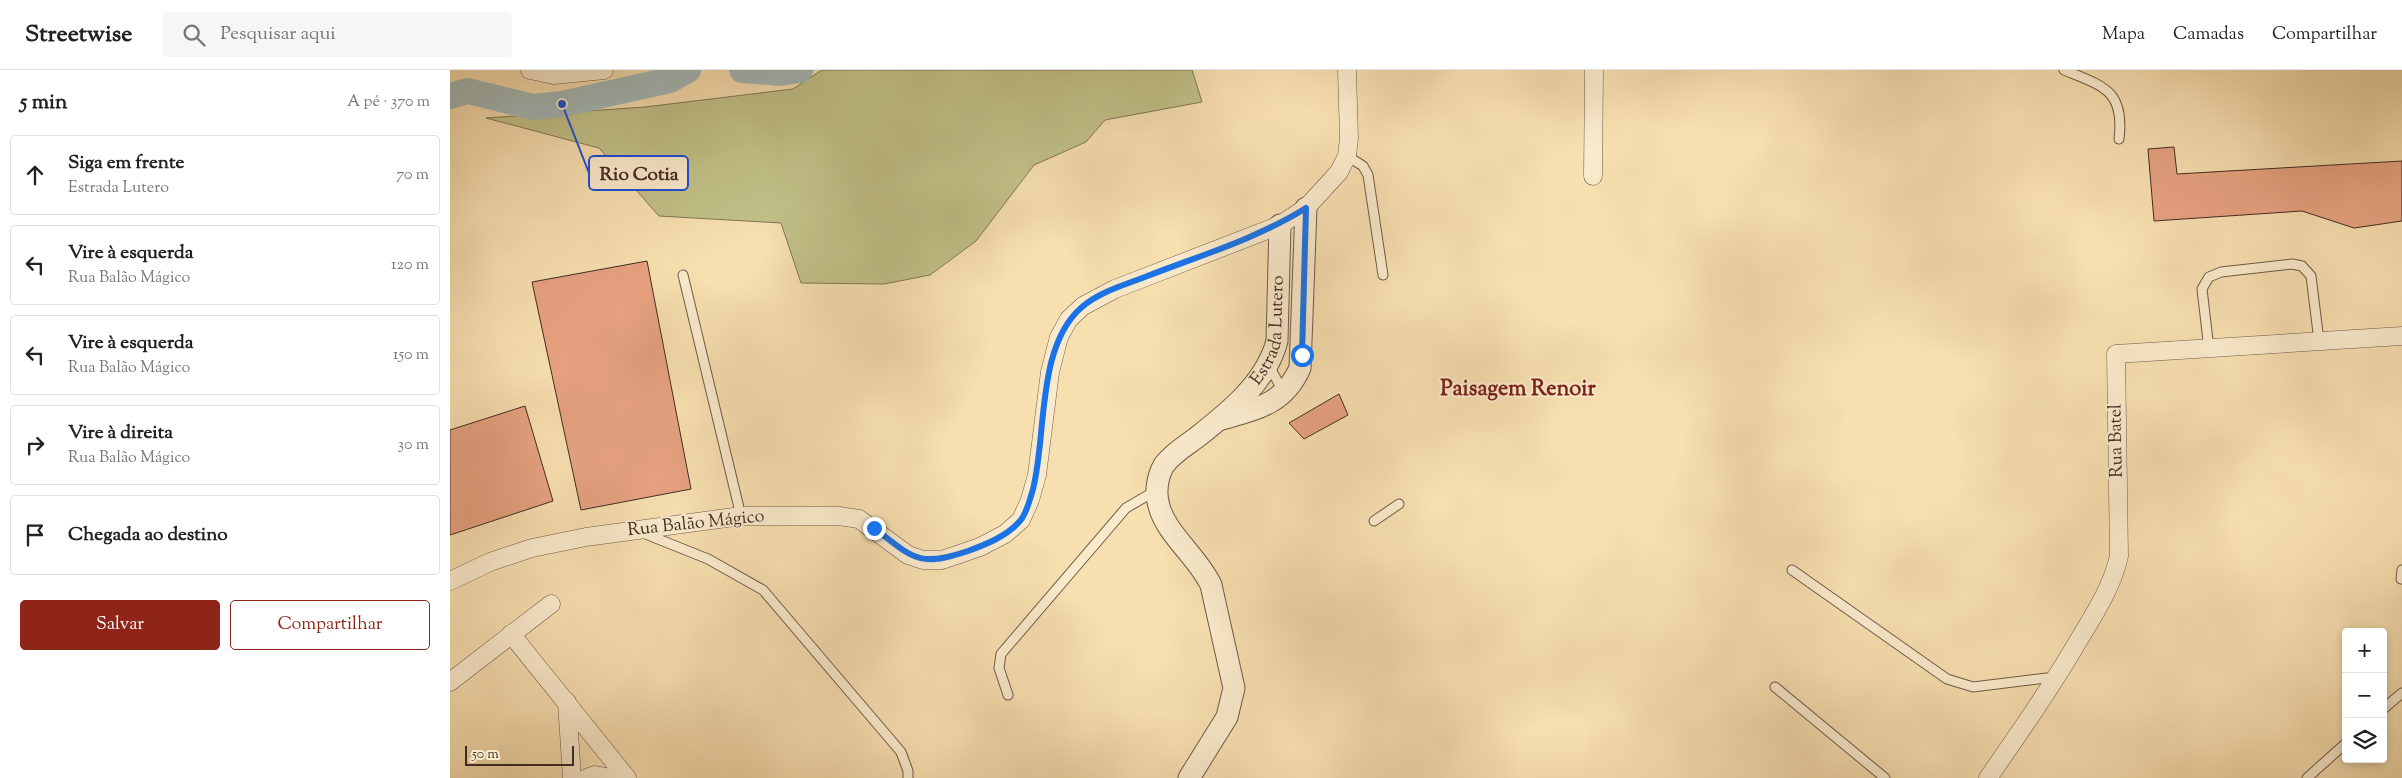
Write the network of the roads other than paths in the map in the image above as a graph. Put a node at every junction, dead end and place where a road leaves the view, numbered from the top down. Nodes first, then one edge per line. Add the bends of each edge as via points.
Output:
1 (530, 70) edge
2 (1347, 70) edge
3 (1594, 70) edge
4 (2064, 70) edge
5 (603, 71) edge
6 (2119, 139) dead end
7 (1347, 156) junction
8 (1593, 176) dead end
9 (1306, 208) junction
10 (1280, 225) junction
11 (682, 275) dead end
12 (1383, 275) dead end
13 (2402, 336) edge
14 (2319, 341) junction
15 (2209, 349) junction
16 (1268, 366) junction
17 (1284, 394) junction
18 (1219, 420) junction
19 (1157, 490) junction
20 (1399, 504) dead end
21 (741, 516) junction
22 (1374, 521) dead end
23 (635, 530) junction
24 (1792, 570) dead end
25 (450, 581) edge
26 (550, 604) dead end
27 (511, 634) junction
28 (2058, 677) junction
29 (450, 682) edge
30 (1775, 687) dead end
31 (2402, 692) edge
32 (1008, 695) dead end
33 (567, 702) junction
34 (2387, 705) edge
35 (2342, 747) edge
36 (572, 778) edge
37 (587, 778) edge
38 (611, 778) edge
39 (627, 778) edge
40 (908, 778) edge
41 (1188, 778) edge
42 (1885, 778) edge
43 (1988, 778) edge
44 (2307, 778) edge

1 - 5 street via 554,75
2 - 7 street, Rua Balão Mágico
3 - 8 street
4 - 6 lane via 2103,86 2117,103 2121,120
7 - 9 street, Rua Balão Mágico via 1339,172
7 - 12 lane via 1363,166 1368,175
9 - 10 street, Rua Balão Mágico
9 - 17 street, Estrada Lutero via 1302,355 1294,382
10 - 16 street, Estrada Lutero via 1277,341
10 - 21 street, Rua Balão Mágico via 1114,289 1083,306 1069,319 1059,337 1050,372 1037,475 1030,500 1021,520 1005,534 942,560 924,560 908,554 859,519
11 - 21 lane
13 - 14 street, Rua Batel
14 - 15 street, Rua Batel
14 - 15 lane via 2311,276 2302,266 2292,264 2221,272 2209,278 2202,289
15 - 28 street, Rua Batel via 2116,354 2119,556 2106,594
16 - 17 lane
16 - 18 street, Estrada Lutero via 1257,382
17 - 18 street, Estrada Lutero via 1254,410
18 - 19 street, Estrada Lutero via 1164,465 1158,477
19 - 32 lane via 1126,508 1001,654 999,668
19 - 41 street, Estrada Lutero via 1163,519 1204,570 1210,585 1234,688 1227,716
20 - 22 lane
21 - 23 street, Rua Balão Mágico
23 - 25 street, Rua Balão Mágico via 532,548 490,562
23 - 40 lane via 708,559 763,590 901,752
24 - 28 lane via 1947,679 1973,687
26 - 27 street
27 - 29 street
27 - 33 street
28 - 43 street, Rua Batel
30 - 42 lane
31 - 34 lane
33 - 36 street
33 - 39 street
35 - 44 lane
37 - 38 street via 595,775

